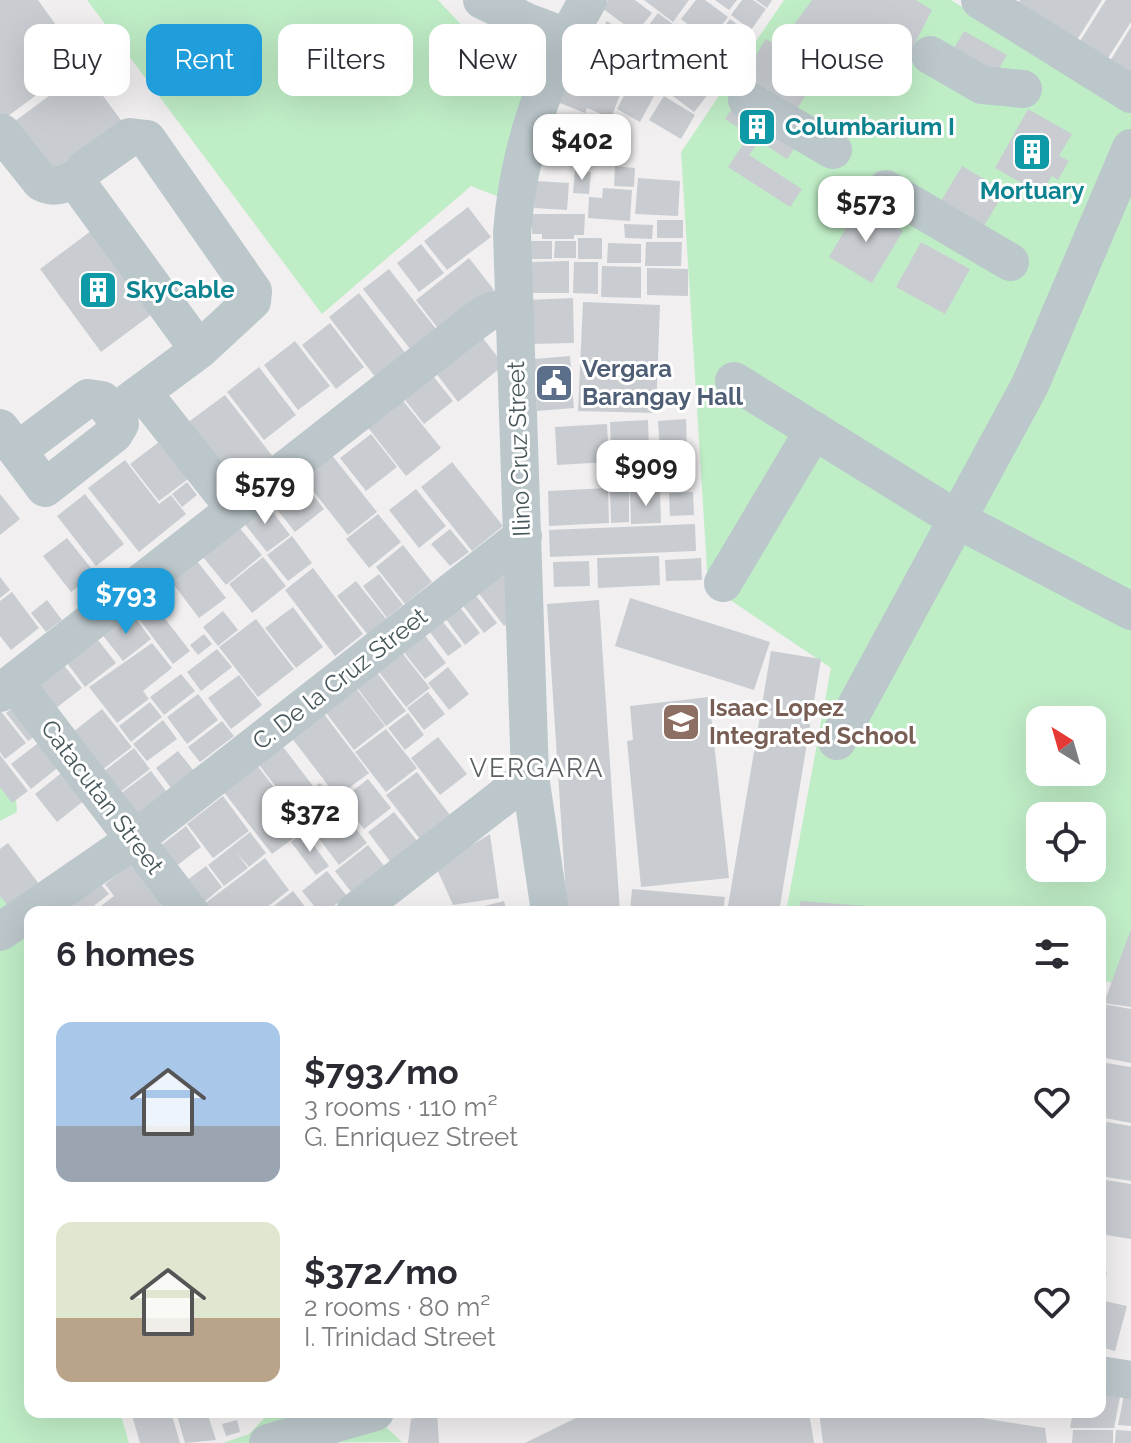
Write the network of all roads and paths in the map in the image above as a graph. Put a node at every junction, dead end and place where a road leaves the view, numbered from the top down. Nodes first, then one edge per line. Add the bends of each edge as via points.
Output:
1 (482, 0) edge
2 (588, 0) edge
3 (980, 0) edge
4 (574, 24) edge
5 (562, 35) edge
6 (562, 50) edge
7 (930, 55) dead end
8 (1023, 89) dead end
9 (1131, 94) edge
10 (747, 100) dead end
11 (2, 133) dead end
12 (1131, 148) edge
13 (833, 150) dead end
14 (79, 178) junction
15 (886, 189) dead end
16 (1010, 262) dead end
17 (514, 305) junction
18 (199, 350) junction
19 (734, 381) dead end
20 (128, 403) junction
21 (814, 430) junction
22 (9, 439) edge
23 (235, 509) junction
24 (958, 520) junction
25 (523, 536) junction
26 (723, 583) dead end
27 (1131, 611) edge
28 (7, 688) edge
29 (837, 741) dead end
30 (530, 776) junction
31 (134, 840) junction
32 (38, 906) edge
33 (185, 906) edge
34 (363, 906) edge
35 (549, 906) edge
36 (24, 916) edge
37 (0, 932) edge
38 (1106, 1376) edge
39 (1131, 1380) edge
40 (354, 1418) edge
41 (268, 1443) edge

1 - 5 street
2 - 4 street, Ilino Cruz Street
3 - 9 street
6 - 17 street, Ilino Cruz Street via 527,139 515,198
7 - 8 street via 982,85
10 - 13 street
11 - 14 street via 41,182 50,187
12 - 24 street via 1030,385
14 - 18 street via 81,188
14 - 18 street via 130,137 147,139 249,282 252,301
15 - 16 street
17 - 23 street via 474,322
17 - 25 street, Ilino Cruz Street
18 - 20 street
19 - 21 street
20 - 22 street via 114,434 45,488
20 - 23 street
21 - 24 street
21 - 26 street
23 - 28 street
24 - 27 street
24 - 29 street
25 - 30 street, Ilino Cruz Street
25 - 31 street, C. De la Cruz Street
28 - 31 street, Catacutan Street
30 - 34 street
30 - 35 street, Ilino Cruz Street
31 - 32 street, C. De la Cruz Street
31 - 33 street, Catacutan Street
36 - 37 street, C. De la Cruz Street
38 - 39 street
40 - 41 street

